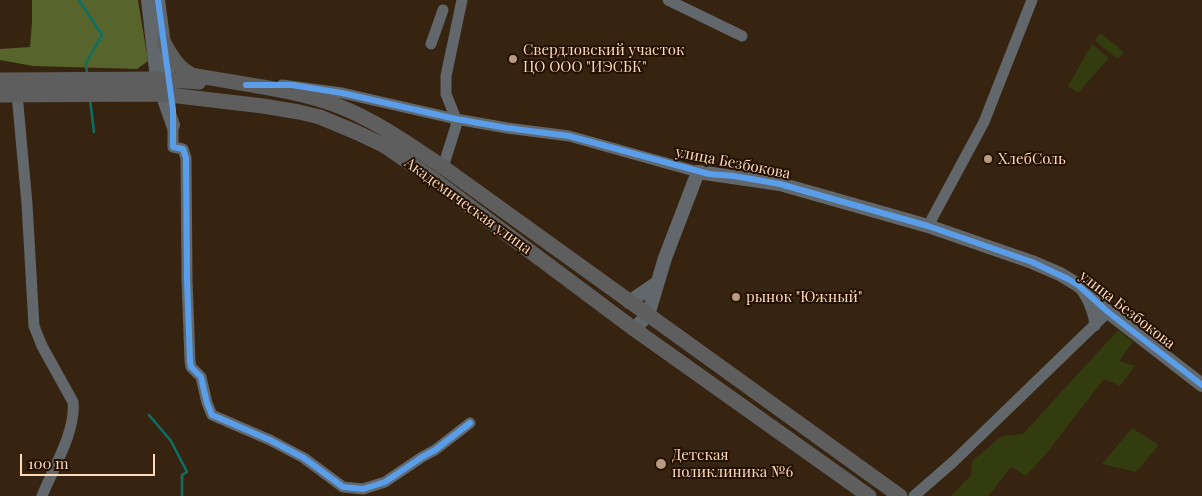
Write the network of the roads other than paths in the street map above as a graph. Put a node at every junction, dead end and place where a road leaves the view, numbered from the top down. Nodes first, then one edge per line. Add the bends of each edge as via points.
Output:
1 (148, 0) edge
2 (158, 0) edge
3 (462, 0) edge
4 (668, 0) edge
5 (1032, 0) edge
6 (443, 10) dead end
7 (742, 36) dead end
8 (164, 43) junction
9 (431, 44) dead end
10 (0, 80) edge
11 (163, 80) junction
12 (246, 85) junction
13 (88, 87) junction
14 (17, 94) junction
15 (0, 95) edge
16 (165, 95) junction
17 (456, 118) junction
18 (172, 126) joint
19 (443, 166) junction
20 (698, 172) junction
21 (928, 226) junction
22 (657, 283) junction
23 (1078, 285) junction
24 (629, 302) junction
25 (1108, 312) junction
26 (648, 315) junction
27 (1094, 326) junction
28 (634, 329) junction
29 (680, 338) junction
30 (665, 352) junction
31 (1202, 384) edge
32 (470, 423) dead end
33 (42, 496) edge
34 (869, 496) edge
35 (900, 496) edge
36 (914, 496) edge

1 - 11 street
2 - 8 street
3 - 17 street via 446,76 446,94
4 - 7 street
5 - 21 street via 984,122
6 - 9 street
8 - 11 street
8 - 12 main road via 182,70 192,75
10 - 13 main road
11 - 12 main road
11 - 13 main road
11 - 16 street
12 - 17 street, улица Безбокова via 292,85
12 - 19 main road via 302,95 339,106 368,119
13 - 14 main road, Академическая улица
13 - 16 main road, Академическая улица
14 - 15 main road, Академическая улица
14 - 33 street via 34,326 73,402 74,412
16 - 18 street
16 - 28 main road, Академическая улица via 299,112 320,117 385,146
17 - 19 street
17 - 20 street, улица Безбокова via 570,136
18 - 32 street via 172,147 183,149 186,158 190,361 191,367 201,377 212,415 304,458 343,487 363,489 385,482
19 - 24 main road
20 - 21 street, улица Безбокова via 780,184
20 - 22 street, улица Безбокова
21 - 23 street, улица Безбокова via 1032,262
22 - 24 street
22 - 26 street, улица Безбокова
23 - 25 street, улица Безбокова
23 - 27 street via 1090,303
24 - 26 main road
25 - 27 street
25 - 31 street, улица Безбокова
26 - 28 street
26 - 29 main road
27 - 36 street
28 - 30 main road, Академическая улица
29 - 30 main road
29 - 35 main road
30 - 34 main road, Академическая улица

